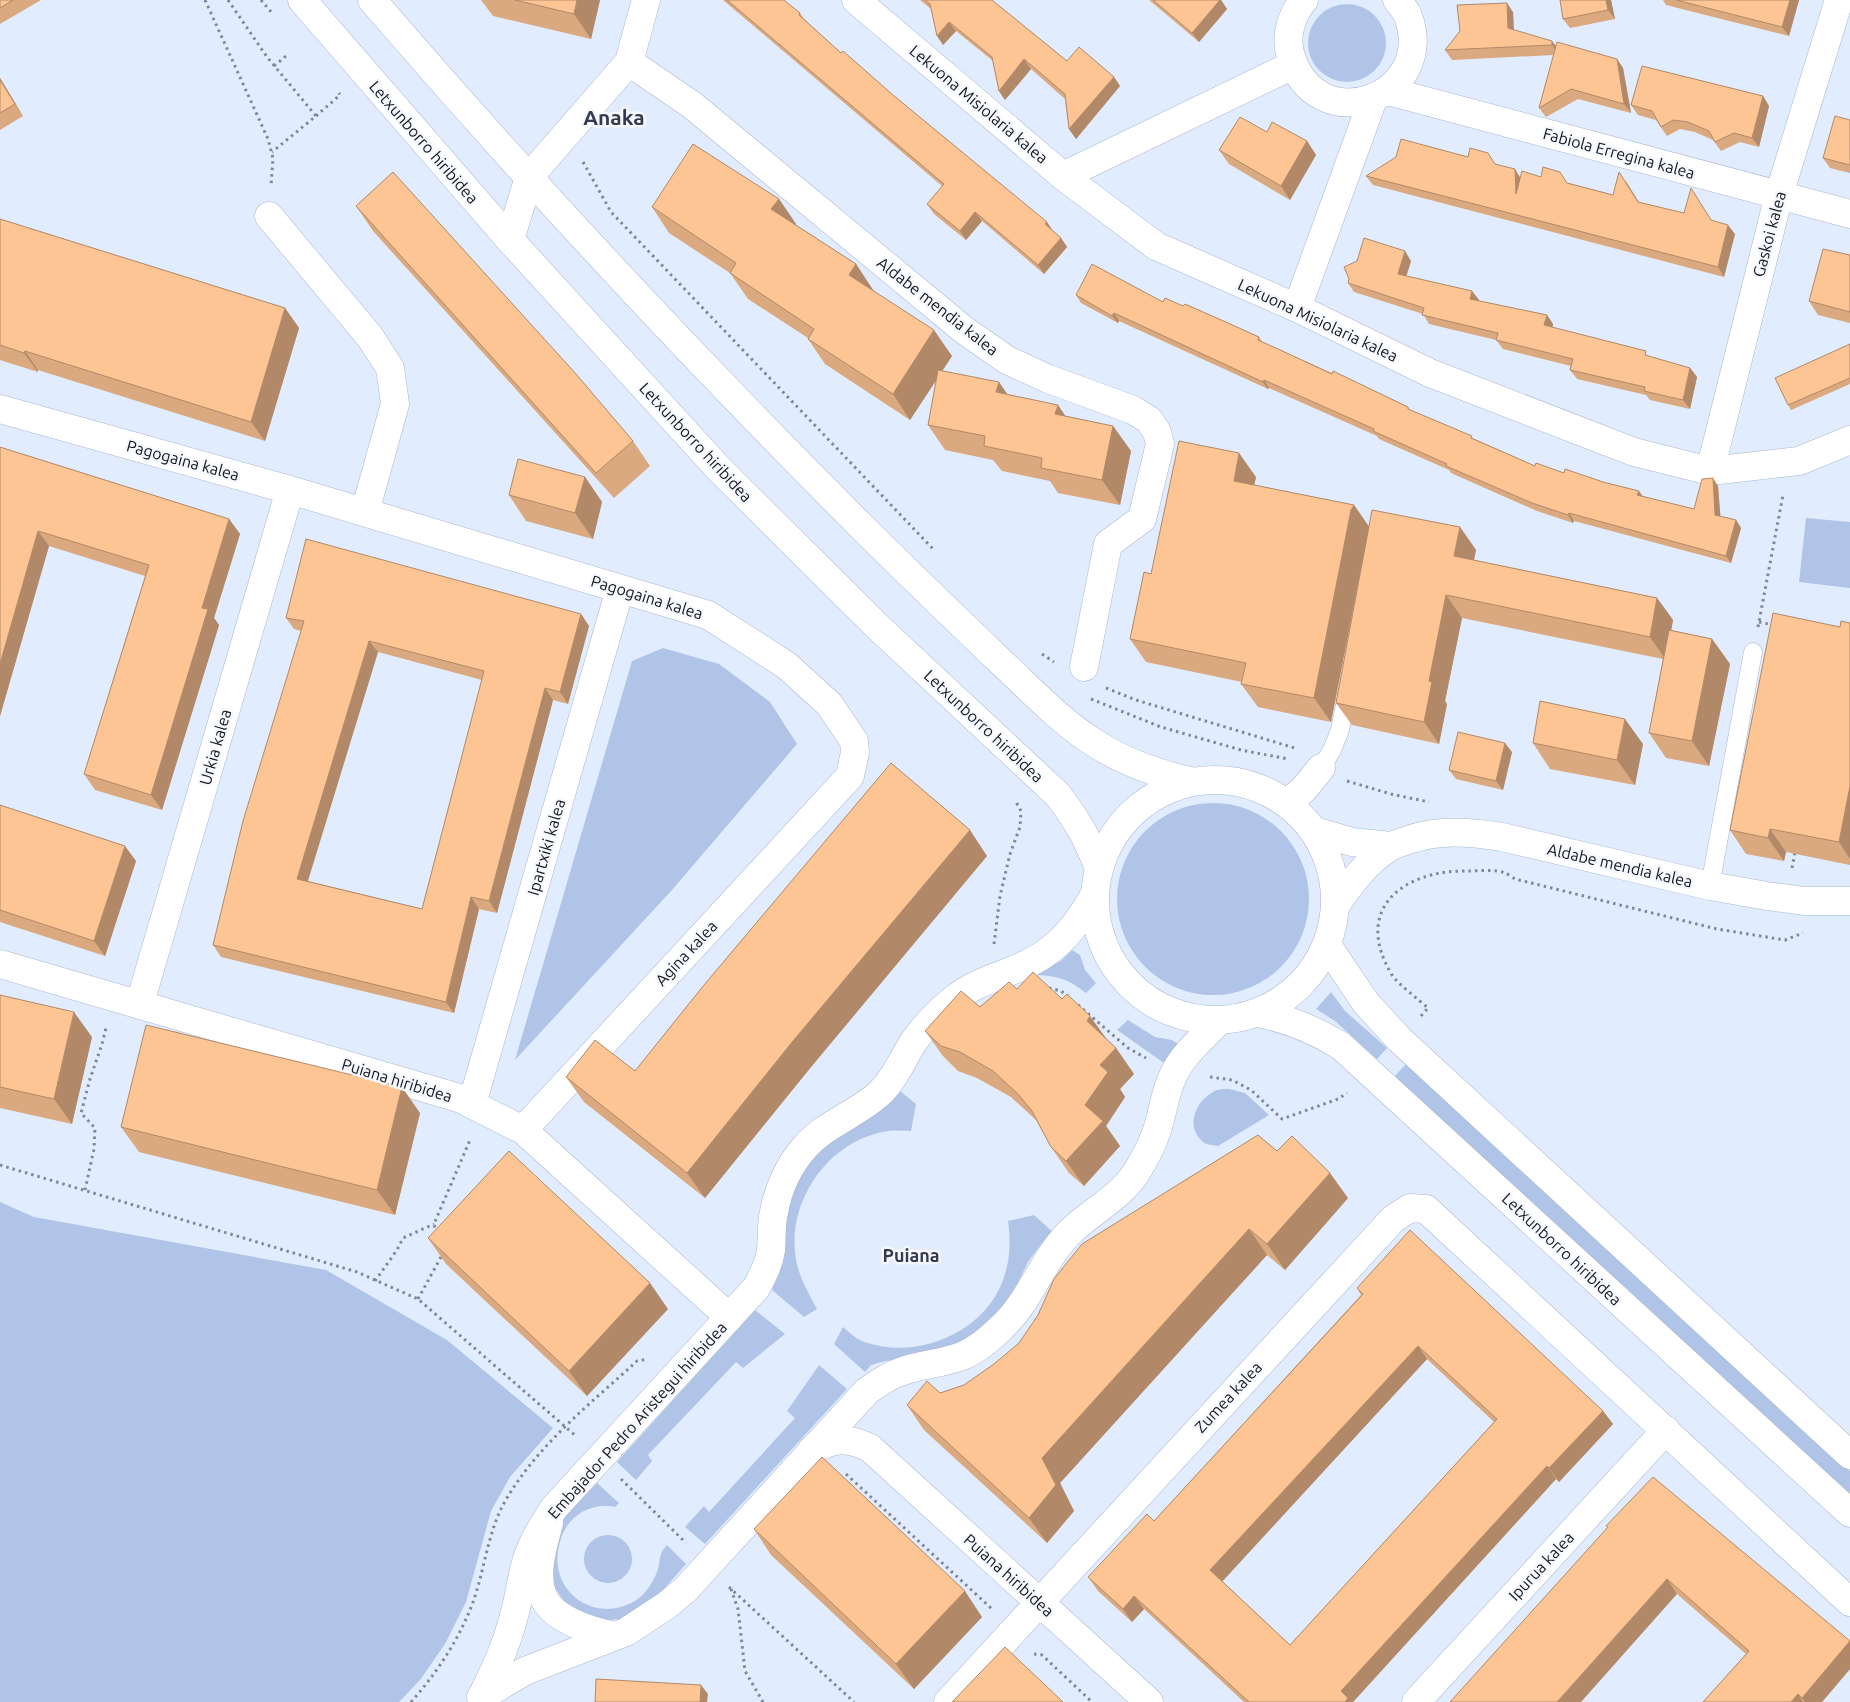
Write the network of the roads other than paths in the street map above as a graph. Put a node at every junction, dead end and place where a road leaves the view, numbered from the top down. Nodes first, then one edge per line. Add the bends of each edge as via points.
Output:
1 (302, 0) edge
2 (372, 0) edge
3 (646, 0) edge
4 (856, 0) edge
5 (1304, 0) edge
6 (1397, 0) edge
7 (1839, 0) edge
8 (629, 62) junction
9 (1293, 65) junction
10 (1381, 95) junction
11 (1063, 176) junction
12 (529, 177) junction
13 (1779, 195) junction
14 (1850, 214) edge
15 (269, 216) road end
16 (510, 240) junction
17 (1297, 308) junction
18 (0, 409) edge
19 (1850, 440) edge
20 (1710, 471) junction
21 (290, 490) junction
22 (365, 512) junction
23 (620, 589) junction
24 (1753, 652) dead end
25 (1071, 666) road end
26 (1351, 673) edge
27 (1324, 763) joint
28 (850, 776) joint
29 (1190, 781) junction
30 (1287, 803) junction
31 (1314, 831) junction
32 (1391, 846) junction
33 (1097, 882) junction
34 (1710, 886) junction
35 (1850, 901) edge
36 (1335, 906) junction
37 (1327, 945) junction
38 (0, 964) edge
39 (140, 1003) junction
40 (1258, 1013) junction
41 (1219, 1021) junction
42 (472, 1104) junction
43 (522, 1130) junction
44 (729, 1317) junction
45 (867, 1390) junction
46 (1666, 1430) junction
47 (870, 1448) junction
48 (812, 1450) junction
49 (1850, 1454) edge
50 (554, 1508) junction
51 (1850, 1513) edge
52 (1040, 1602) junction
53 (1850, 1602) edge
54 (615, 1636) junction
55 (480, 1698) edge
56 (948, 1702) edge
57 (1149, 1702) edge
58 (1416, 1702) edge

1 - 16 street, Letxunborro hiribidea
2 - 12 street
3 - 8 street
4 - 11 street, Lekuona Misiolaria kalea
5 - 9 street via 1290,28 1289,49
6 - 10 street via 1408,16 1413,46 1406,70
7 - 13 street, Gaskoi kalea
8 - 12 street
8 - 25 street, Aldabe mendia kalea via 692,105 964,330 1007,360 1132,410 1149,420 1160,444 1142,519 1108,544
9 - 10 street via 1311,89 1326,98 1351,103
9 - 11 street
10 - 13 street, Fabiola Erregina kalea
10 - 17 street
11 - 17 street, Lekuona Misiolaria kalea via 1156,246
12 - 16 street
12 - 29 street via 766,431 919,584 1052,710 1114,754 1164,775
13 - 14 street, Fabiola Erregina kalea
13 - 20 street, Gaskoi kalea
15 - 22 street via 370,337 390,368 395,404
16 - 33 street, Letxunborro hiribidea via 726,476 879,628 1058,795 1089,842
17 - 20 street, Lekuona Misiolaria kalea via 1430,373 1634,452
18 - 21 street, Pagogaina kalea
19 - 20 street, Lekuona Misiolaria kalea via 1799,461
21 - 22 street, Pagogaina kalea
21 - 39 street, Urkia kalea
22 - 23 street, Pagogaina kalea
23 - 28 street, Pagogaina kalea via 708,615 786,665 830,704 854,740
23 - 42 street, Ipartxiki kalea
24 - 34 lane
26 - 27 lane via 1340,730
27 - 30 street
28 - 43 street, Agina kalea
29 - 30 street via 1231,780 1251,784
29 - 33 street, Embajador Pedro Aristegui hiribidea via 1148,799 1128,816 1102,857
30 - 31 street
31 - 32 street, Aldabe mendia kalea via 1352,842
31 - 36 street via 1331,867
32 - 34 street, Aldabe mendia kalea via 1445,832 1474,832
32 - 36 street, Aldabe mendia kalea via 1360,873
33 - 41 street via 1094,906 1102,942 1120,975 1148,1001 1173,1013
33 - 44 street, Embajador Pedro Aristegui hiribidea via 1082,916 1067,935 1031,962 954,998 930,1020 882,1092 861,1109 821,1132 804,1148 780,1189 773,1212 771,1251 763,1276
34 - 35 street, Aldabe mendia kalea via 1785,899
36 - 37 street
37 - 40 street via 1307,979 1293,993
37 - 49 street via 1366,1003 1399,1039
38 - 39 street, Puiana hiribidea
39 - 42 street, Puiana hiribidea
40 - 41 street
40 - 51 street, Letxunborro hiribidea via 1302,1025 1341,1046
41 - 45 street, Embajador Pedro Aristegui hiribidea via 1185,1057 1174,1074 1157,1130 1138,1170 1121,1191 1058,1245 1019,1308 1003,1327 964,1356 901,1371
42 - 43 street, Puiana hiribidea
43 - 44 street, Puiana hiribidea
44 - 50 street, Embajador Pedro Aristegui hiribidea
45 - 47 street, Puiana hiribidea via 859,1420
45 - 48 street, Embajador Pedro Aristegui hiribidea
46 - 52 street, Zumea kalea via 1426,1209 1410,1208 1393,1219
46 - 53 street
46 - 58 street, Ipurua kalea
47 - 48 street, Puiana hiribidea via 856,1441 841,1440
47 - 52 street, Puiana hiribidea
48 - 54 street, Embajador Pedro Aristegui hiribidea via 686,1589 647,1619
50 - 54 street via 541,1559 543,1597 550,1607 572,1622
50 - 55 street, Embajador Pedro Aristegui hiribidea via 534,1541 508,1637
52 - 56 street, Zumea kalea
52 - 57 street, Puiana hiribidea
54 - 55 street, Embajador Pedro Aristegui hiribidea via 525,1671

